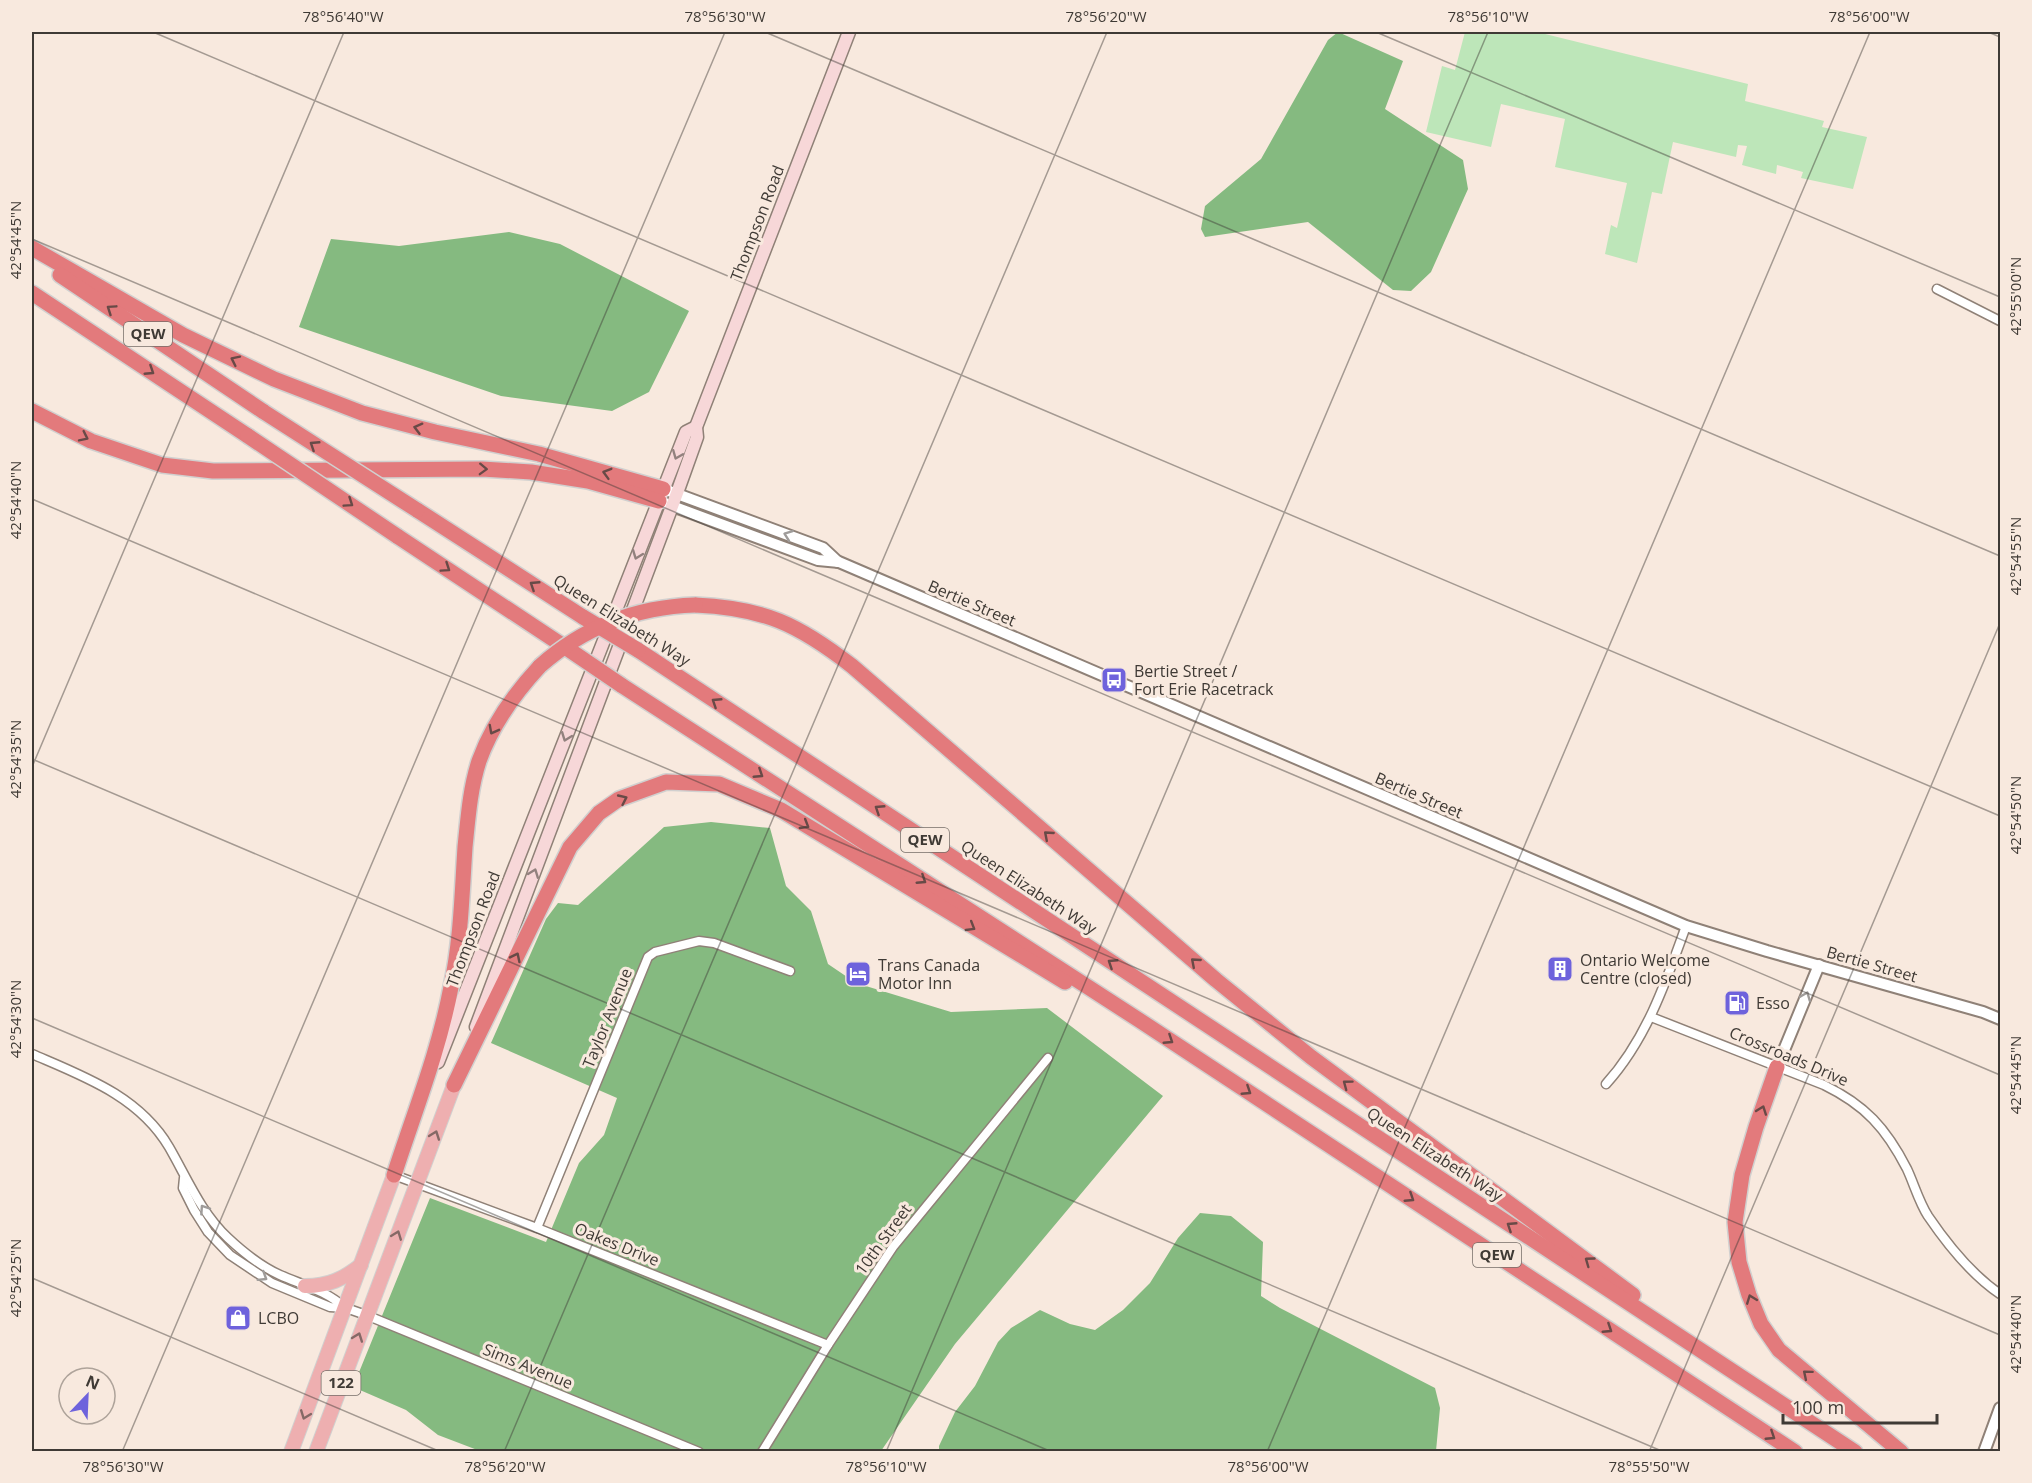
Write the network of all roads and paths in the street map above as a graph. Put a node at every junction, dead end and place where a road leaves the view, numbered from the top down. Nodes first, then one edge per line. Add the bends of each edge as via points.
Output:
1 (849, 32) edge
2 (32, 248) edge
3 (32, 255) edge
4 (1937, 290) dead end
5 (32, 293) edge
6 (2001, 321) edge
7 (32, 411) edge
8 (668, 497) junction
9 (1686, 926) junction
10 (1819, 965) junction
11 (790, 971) dead end
12 (1651, 1017) junction
13 (2001, 1019) edge
14 (1139, 1020) junction
15 (32, 1054) edge
16 (1048, 1058) dead end
17 (1777, 1066) junction
18 (1606, 1084) dead end
19 (454, 1085) junction
20 (394, 1175) junction
21 (184, 1178) junction
22 (417, 1184) junction
23 (537, 1228) junction
24 (361, 1265) junction
25 (305, 1286) junction
26 (2001, 1294) edge
27 (346, 1308) junction
28 (366, 1316) junction
29 (828, 1345) junction
30 (1718, 1362) junction
31 (2001, 1408) edge
32 (292, 1449) edge
33 (316, 1452) edge
34 (699, 1452) edge
35 (762, 1452) edge
36 (1795, 1452) edge
37 (1855, 1452) edge
38 (1901, 1452) edge
39 (1983, 1452) edge

1 - 8 main road, Thompson Road / 122 via 696,427 686,432
8 -> 2 highway via 539,454 362,413 285,384 183,335
30 -> 3 highway, Queen Elizabeth Way / QEW, bridge via 638,650 264,412
4 - 6 street
5 -> 14 highway, QEW, bridge via 621,685
7 -> 8 highway via 91,441 162,465 213,471 482,468 531,472
8 - 9 street, Bertie Street via 818,560 839,562
19 -> 8 main road, Thompson Road / 122
8 -> 20 main road, Thompson Road / 122
9 - 10 street, Bertie Street
9 - 12 street
10 - 13 street, Bertie Street
17 -> 10 street
11 - 23 street, Taylor Avenue via 699,941 648,957
12 - 17 street, Crossroads Drive
12 - 18 street
19 -> 14 highway via 570,847 599,813 619,800 666,782 719,784 781,810 1048,974
14 -> 36 highway, QEW
15 - 21 street, Sims Avenue via 111,1090 141,1112 168,1146
16 - 29 street, 10th Street via 893,1247
17 - 26 street, Crossroads Drive via 1824,1085 1864,1109 1883,1130 1928,1214 1986,1284
38 -> 17 highway via 1779,1350 1761,1324 1749,1295 1739,1262 1735,1222 1742,1175
22 -> 19 main road, Thompson Road / 122
20 - 22 street, Oakes Drive
20 - 24 main road, Thompson Road / 122
30 -> 20 highway, bridge via 1592,1263 1302,1050 821,642 790,624 729,606 674,606 634,613 600,625 562,647 540,666 499,720 486,743 474,780 452,985
25 -> 21 street, Sims Avenue via 277,1274 228,1238
21 -> 27 street, Sims Avenue via 183,1188 194,1210 230,1255 272,1283 330,1307
22 - 23 street, Oakes Drive
28 -> 22 main road, Thompson Road / 122
23 - 29 street, Oakes Drive
24 - 25 main road via 334,1282
24 - 27 main road, Thompson Road / 122
25 - 27 street, Sims Avenue via 334,1298
27 - 28 street, Sims Avenue
27 -> 32 main road, Thompson Road / 122
33 -> 28 main road, Thompson Road / 122
28 - 34 street, Sims Avenue
29 - 35 street, 10th Street
30 - 37 highway, Queen Elizabeth Way / QEW
31 - 39 street

